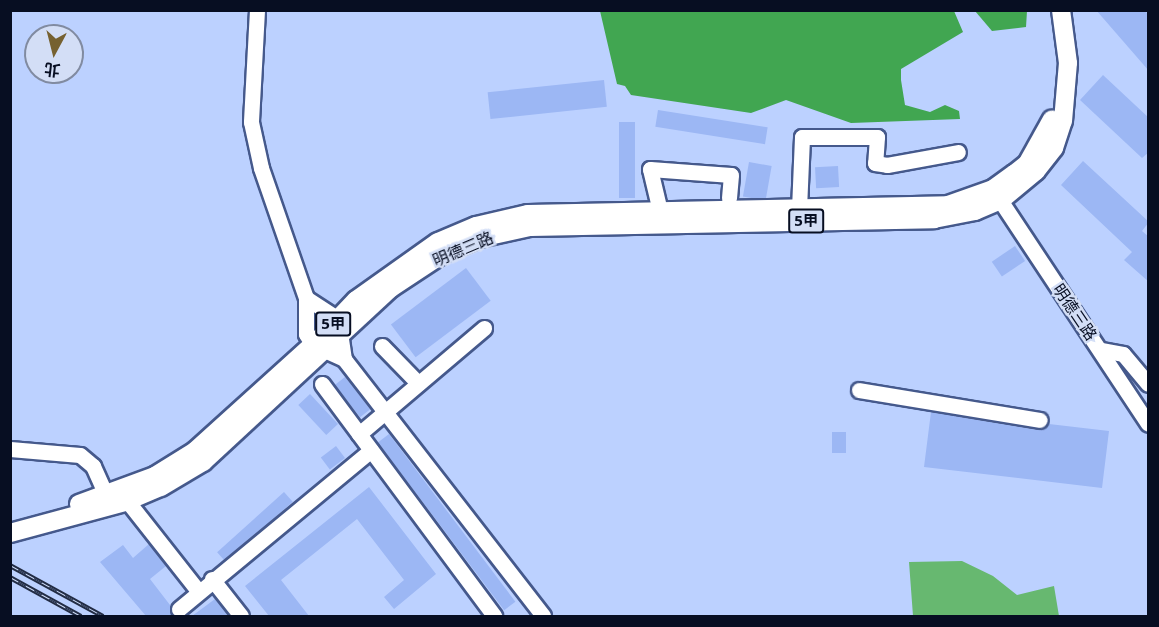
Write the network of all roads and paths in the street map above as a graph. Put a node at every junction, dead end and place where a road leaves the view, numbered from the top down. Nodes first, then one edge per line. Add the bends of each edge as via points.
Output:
1 (258, 10) edge
2 (1049, 10) edge
3 (1061, 10) edge
4 (958, 152) dead end
5 (997, 195) junction
6 (729, 198) dead end
7 (800, 208) junction
8 (660, 217) junction
9 (306, 298) junction
10 (340, 326) junction
11 (484, 328) dead end
12 (382, 346) dead end
13 (319, 349) junction
14 (1101, 350) junction
15 (344, 359) junction
16 (418, 383) junction
17 (322, 384) dead end
18 (1149, 384) edge
19 (859, 390) dead end
20 (385, 412) junction
21 (1040, 420) dead end
22 (1149, 424) edge
23 (359, 434) junction
24 (10, 449) edge
25 (371, 450) junction
26 (115, 499) junction
27 (88, 508) junction
28 (10, 522) edge
29 (10, 533) edge
30 (212, 579) junction
31 (198, 591) junction
32 (178, 609) dead end
33 (241, 616) edge
34 (494, 616) edge
35 (543, 616) edge

1 - 9 street via 251,122 261,168
2 - 5 main road, 5甲 via 1058,63 1053,118 1027,164
3 - 5 main road, 5甲 via 1068,63 1063,121 1054,148 1036,171
4 - 7 street via 875,164 877,137 802,137
5 - 7 main road, 明德三路 / 5甲 via 933,206
5 - 8 main road, 明德三路 / 5甲 via 975,211 934,219
5 - 14 street, 明德三路
6 - 8 street via 731,175 650,169
7 - 8 main road, 明德三路 / 5甲
8 - 10 main road, 明德三路 / 5甲 via 530,227 480,238 407,277
9 - 10 street
9 - 13 street via 306,334
10 - 13 main road, 明德三路 / 5甲
10 - 15 street
11 - 16 street
12 - 16 street
13 - 15 street
13 - 26 main road, 明德三路 / 5甲 via 203,462 161,487
14 - 18 street via 1123,354
14 - 22 street, 明德三路
15 - 20 street
16 - 20 street
17 - 23 street
19 - 21 street
20 - 23 street
20 - 35 street
23 - 25 street
24 - 26 street via 80,454
25 - 30 street
25 - 34 street
26 - 27 main road, 明德三路 / 5甲
26 - 31 street
27 - 28 main road, 明德三路 / 5甲
27 - 29 main road, 明德三路 / 5甲
30 - 31 street
30 - 33 street
31 - 32 street

